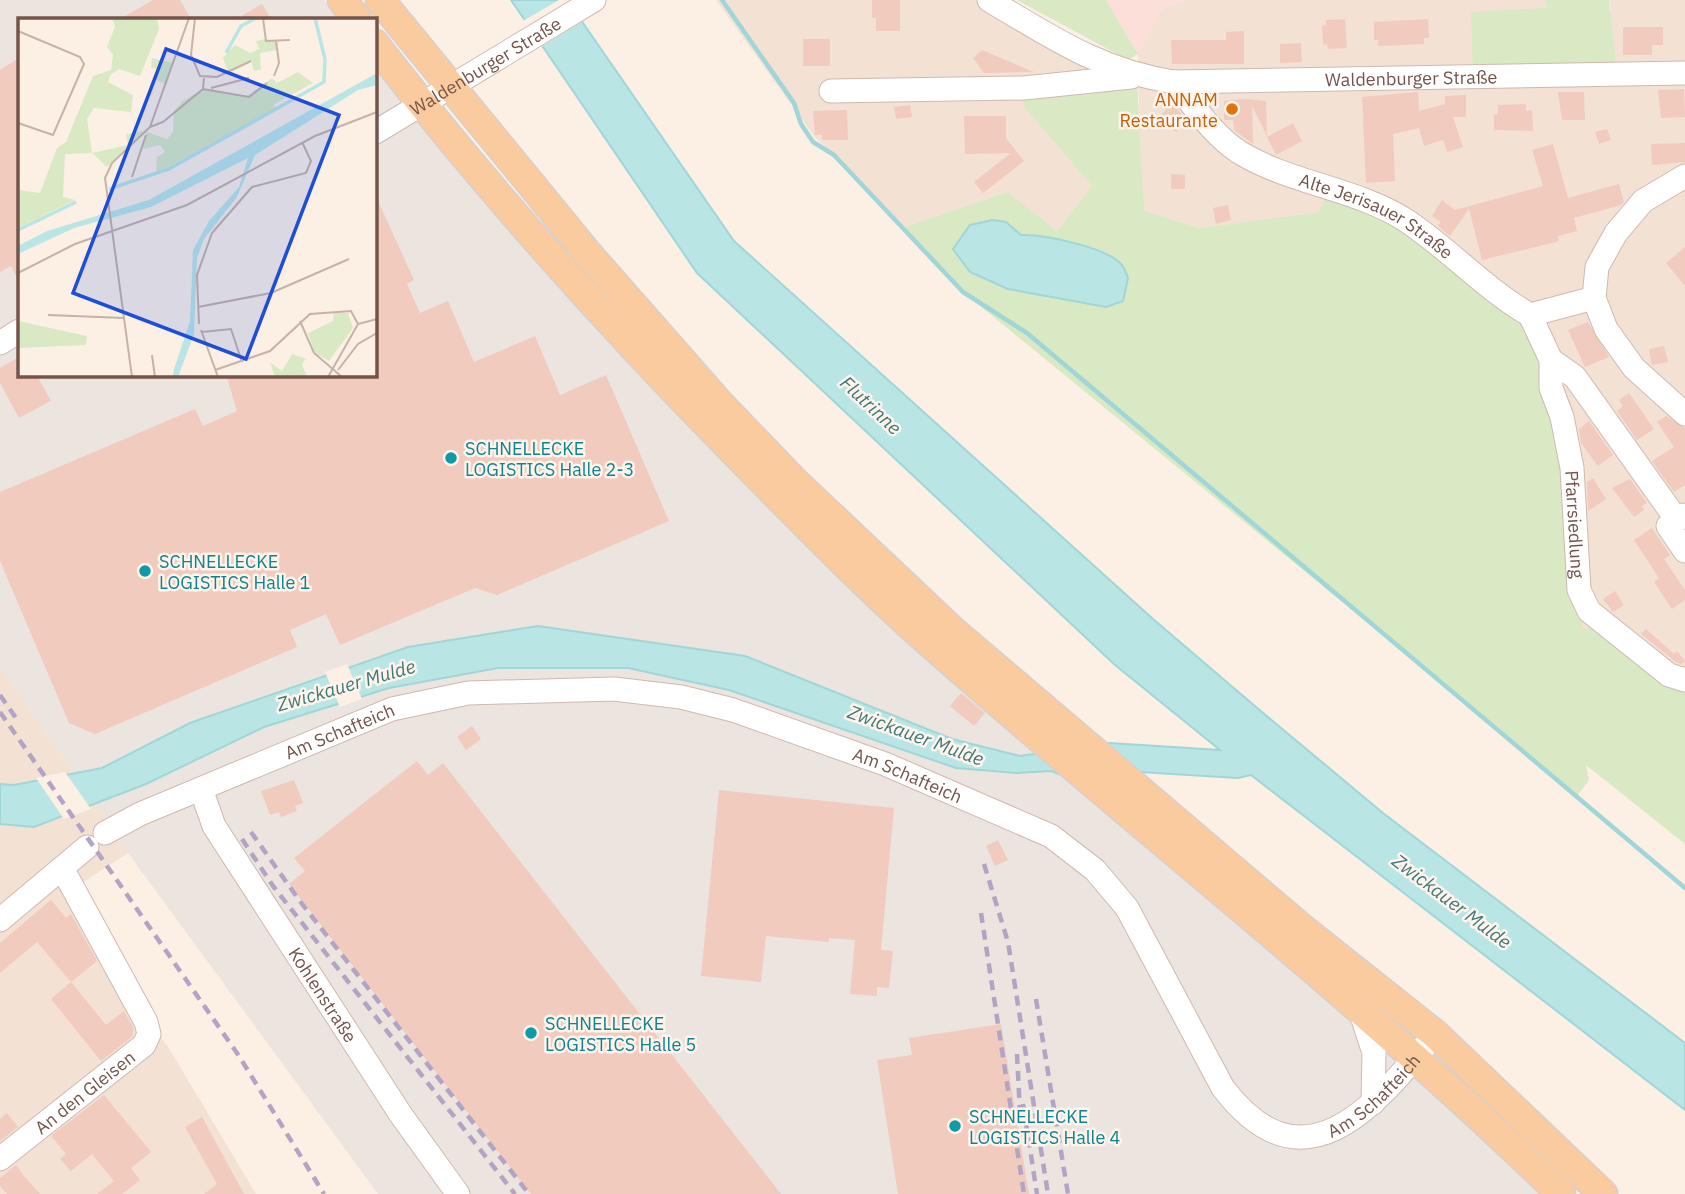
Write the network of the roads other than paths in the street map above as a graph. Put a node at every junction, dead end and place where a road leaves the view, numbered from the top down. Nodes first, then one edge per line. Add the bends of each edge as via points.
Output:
1 (342, 0) edge
2 (380, 0) edge
3 (594, 0) edge
4 (989, 0) edge
5 (356, 18) edge
6 (376, 45) edge
7 (1685, 73) edge
8 (1138, 77) junction
9 (1174, 82) junction
10 (450, 88) junction
11 (831, 91) dead end
12 (424, 105) junction
13 (376, 132) edge
14 (1685, 176) edge
15 (1594, 298) junction
16 (1530, 315) junction
17 (18, 332) edge
18 (0, 343) edge
19 (1551, 360) junction
20 (1685, 414) edge
21 (1681, 518) edge
22 (1685, 551) edge
23 (1685, 680) edge
24 (1112, 783) junction
25 (201, 789) junction
26 (105, 833) dead end
27 (87, 847) dead end
28 (62, 867) junction
29 (0, 920) edge
30 (1359, 1007) junction
31 (1435, 1034) junction
32 (1416, 1056) junction
33 (1373, 1103) junction
34 (0, 1159) edge
35 (458, 1194) edge
36 (1561, 1194) edge
37 (1603, 1194) edge

1 - 5 main road
2 - 10 main road
3 - 10 street, Waldenburger Straße
4 - 8 street, Waldenburger Straße via 1088,58
6 - 12 main road
7 - 9 street, Waldenburger Straße
8 - 9 street, Waldenburger Straße
8 - 11 street, Waldenburger Straße via 1024,89
9 - 16 street, Alte Jerisauer Straße via 1216,133 1237,150 1406,221 1503,299
10 - 12 street, Waldenburger Straße
10 - 24 main road via 753,441 872,557 1070,732
12 - 13 street, Waldenburger Straße
12 - 24 main road via 566,275 780,499 928,641 1041,737
14 - 15 street via 1643,201 1616,233 1597,267
15 - 16 street
15 - 20 street via 1606,329 1634,368
16 - 19 street, Pfarrsiedlung
17 - 18 street
19 - 21 street, Pfarrsiedlung via 1575,377
19 - 23 street, Pfarrsiedlung via 1552,388 1572,468 1579,590 1589,611 1669,675
21 - 22 street, Pfarrsiedlung via 1668,526
24 - 30 main road
24 - 31 main road
25 - 26 street, Am Schafteich
25 - 33 street, Am Schafteich via 392,709 468,693 614,690 733,710 885,764 1051,836 1070,850 1095,870 1127,908 1223,1088 1241,1112 1263,1129 1290,1138 1313,1139 1341,1129
25 - 35 street, Kohlenstraße via 214,826 401,1115
27 - 28 street
28 - 29 street
28 - 34 street, An den Gleisen via 149,1034 144,1045
30 - 32 main road
30 - 33 street via 1374,1052
31 - 32 street, Am Schafteich
31 - 37 main road
32 - 33 street, Am Schafteich
32 - 36 main road

